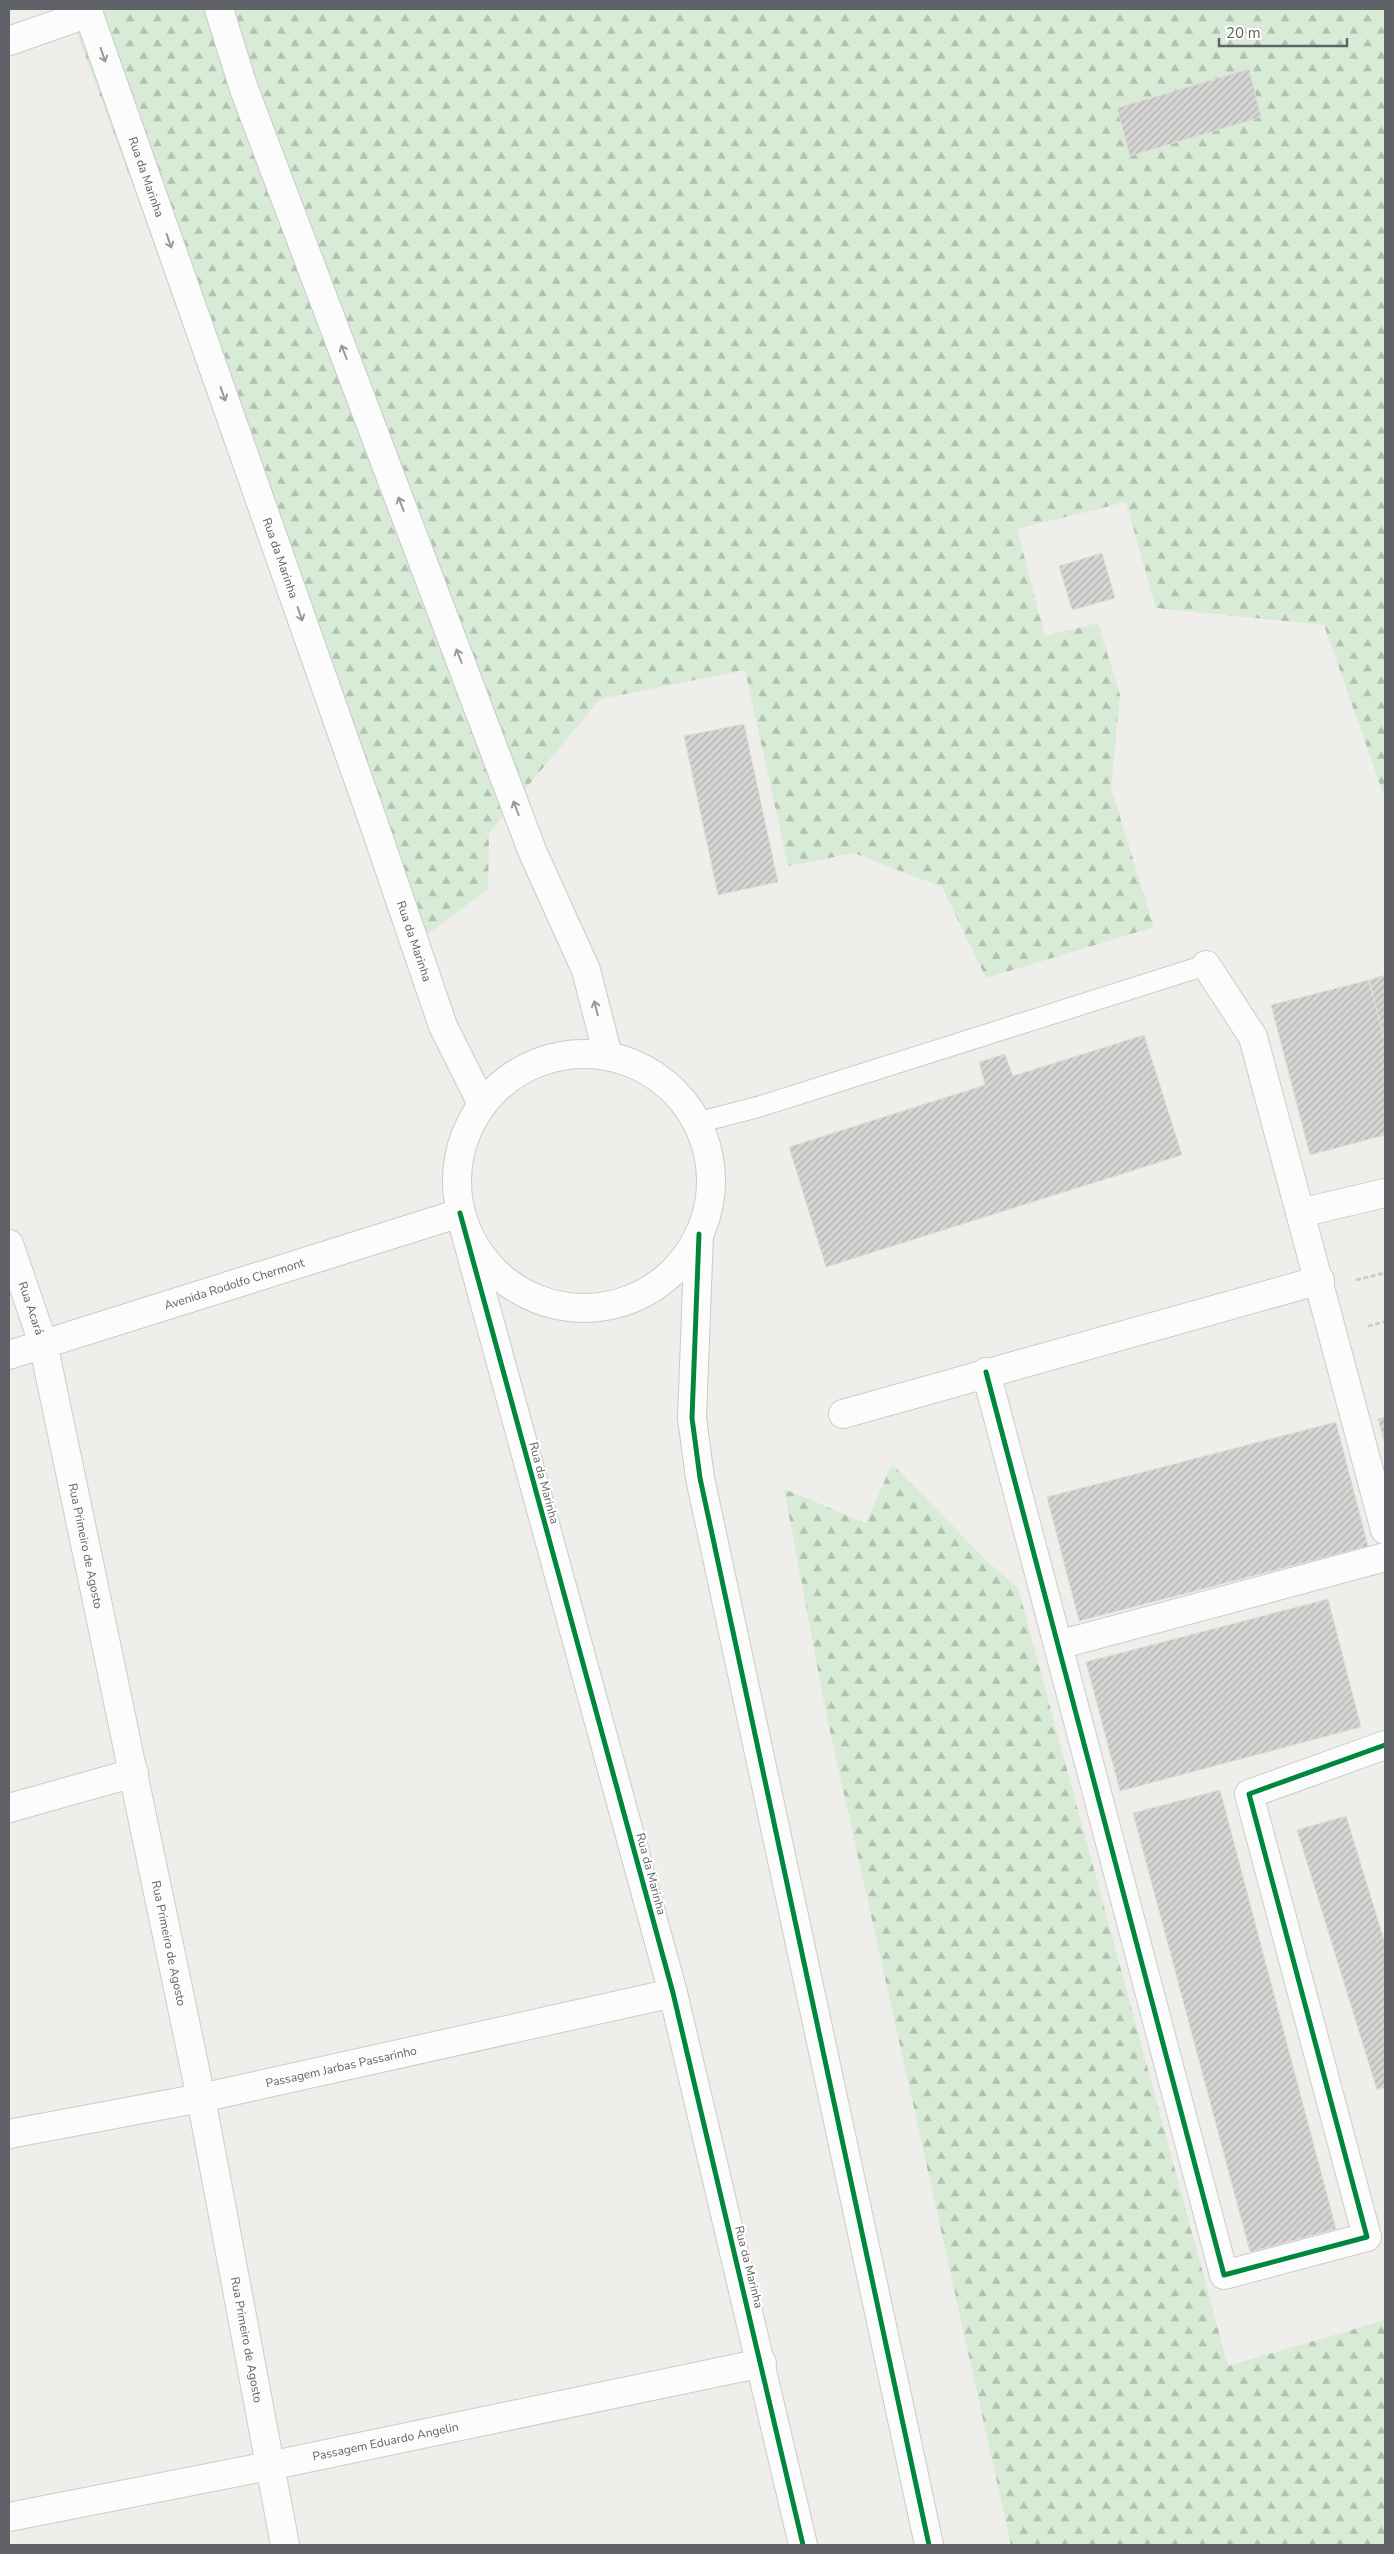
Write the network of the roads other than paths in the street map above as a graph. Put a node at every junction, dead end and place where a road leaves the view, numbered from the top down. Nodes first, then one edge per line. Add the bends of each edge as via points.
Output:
1 (219, 9) edge
2 (88, 11) edge
3 (9, 41) edge
4 (1206, 966) joint
5 (608, 1056) junction
6 (482, 1104) junction
7 (696, 1123) junction
8 (1385, 1193) edge
9 (460, 1213) junction
10 (1300, 1213) junction
11 (699, 1234) junction
12 (9, 1244) edge
13 (1320, 1280) junction
14 (43, 1343) junction
15 (9, 1355) edge
16 (986, 1372) junction
17 (843, 1414) dead end
18 (1385, 1530) edge
19 (1385, 1557) edge
20 (1058, 1645) junction
21 (1385, 1745) edge
22 (134, 1773) junction
23 (9, 1808) edge
24 (673, 1993) junction
25 (201, 2098) junction
26 (9, 2134) edge
27 (762, 2363) junction
28 (270, 2466) junction
29 (9, 2517) edge
30 (284, 2545) edge
31 (803, 2545) edge
32 (929, 2545) edge

5 -> 1 main road via 586,970 533,853 244,89
2 - 3 main road
2 -> 6 main road, Rua da Marinha via 443,1026
4 - 7 lane via 758,1107
4 - 10 main road via 1253,1037
5 - 6 main road via 580,1054 534,1064 501,1084
5 - 7 main road via 635,1064 660,1079 680,1099
6 - 9 main road via 468,1129 459,1156
7 - 11 main road via 706,1150 710,1178 708,1206
8 - 10 main road
9 - 11 main road via 470,1239 486,1264 507,1283 532,1298 559,1306 587,1309 615,1305 650,1290 666,1279 685,1258
9 - 14 main road, Avenida Rodolfo Chermont
9 - 24 main road, Rua da Marinha
10 - 13 main road
11 - 32 main road via 692,1418 700,1478
12 - 14 main road, Rua Acará
13 - 16 main road
13 - 18 main road
14 - 15 main road, Avenida Rodolfo Chermont
14 - 22 main road, Rua Primeiro de Agosto
16 - 17 main road
16 - 20 main road
19 - 20 main road
20 - 21 main road via 1224,2275 1367,2237 1250,1794
22 - 23 main road
22 - 25 main road, Rua Primeiro de Agosto
24 - 25 main road, Passagem Jarbas Passarinho
24 - 27 main road, Rua da Marinha
25 - 26 main road, Passagem Jarbas Passarinho
25 - 28 main road, Rua Primeiro de Agosto
27 - 28 main road, Passagem Eduardo Angelin
27 - 31 main road, Rua da Marinha
28 - 29 main road, Passagem Eduardo Angelin
28 - 30 main road, Rua Primeiro de Agosto

